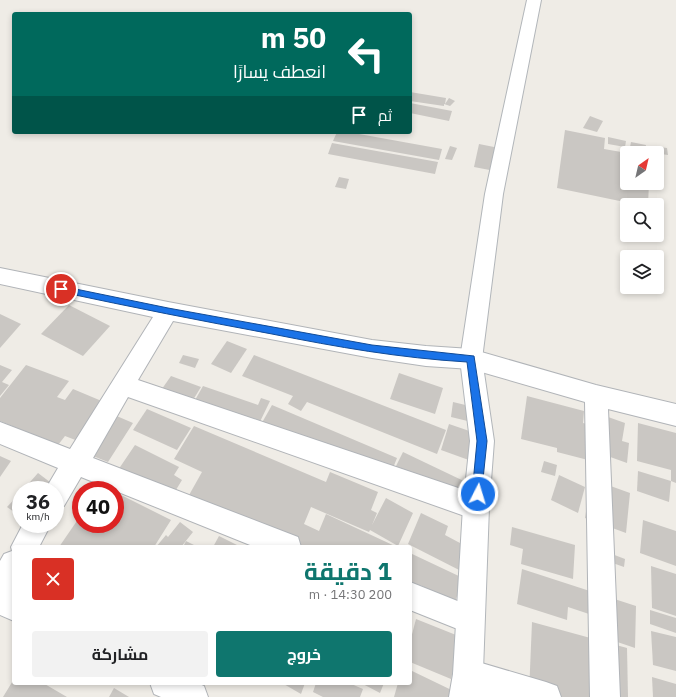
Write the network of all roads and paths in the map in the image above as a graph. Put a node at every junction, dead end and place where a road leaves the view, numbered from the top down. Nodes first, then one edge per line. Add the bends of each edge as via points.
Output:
1 (534, 0) edge
2 (0, 276) edge
3 (168, 311) junction
4 (471, 358) junction
5 (123, 385) junction
6 (596, 395) junction
7 (676, 415) edge
8 (0, 433) edge
9 (76, 463) junction
10 (64, 482) edge
11 (476, 507) junction
12 (33, 533) edge
13 (25, 545) edge
14 (283, 545) edge
15 (12, 567) edge
16 (0, 587) edge
17 (412, 597) edge
18 (0, 599) edge
19 (12, 605) edge
20 (470, 620) junction
21 (169, 685) edge
22 (471, 689) edge
23 (193, 697) edge
24 (546, 697) edge
25 (605, 697) edge

1 - 4 street via 494,194
2 - 3 street
3 - 4 street via 372,349 426,356
3 - 5 street
4 - 6 street
4 - 11 street via 482,441
5 - 9 street
5 - 11 street
6 - 7 street
6 - 25 street
8 - 9 street
9 - 10 street
9 - 14 street
11 - 20 street
12 - 13 street
15 - 16 street
17 - 20 street
18 - 19 street
20 - 22 street
21 - 23 street
22 - 24 street

